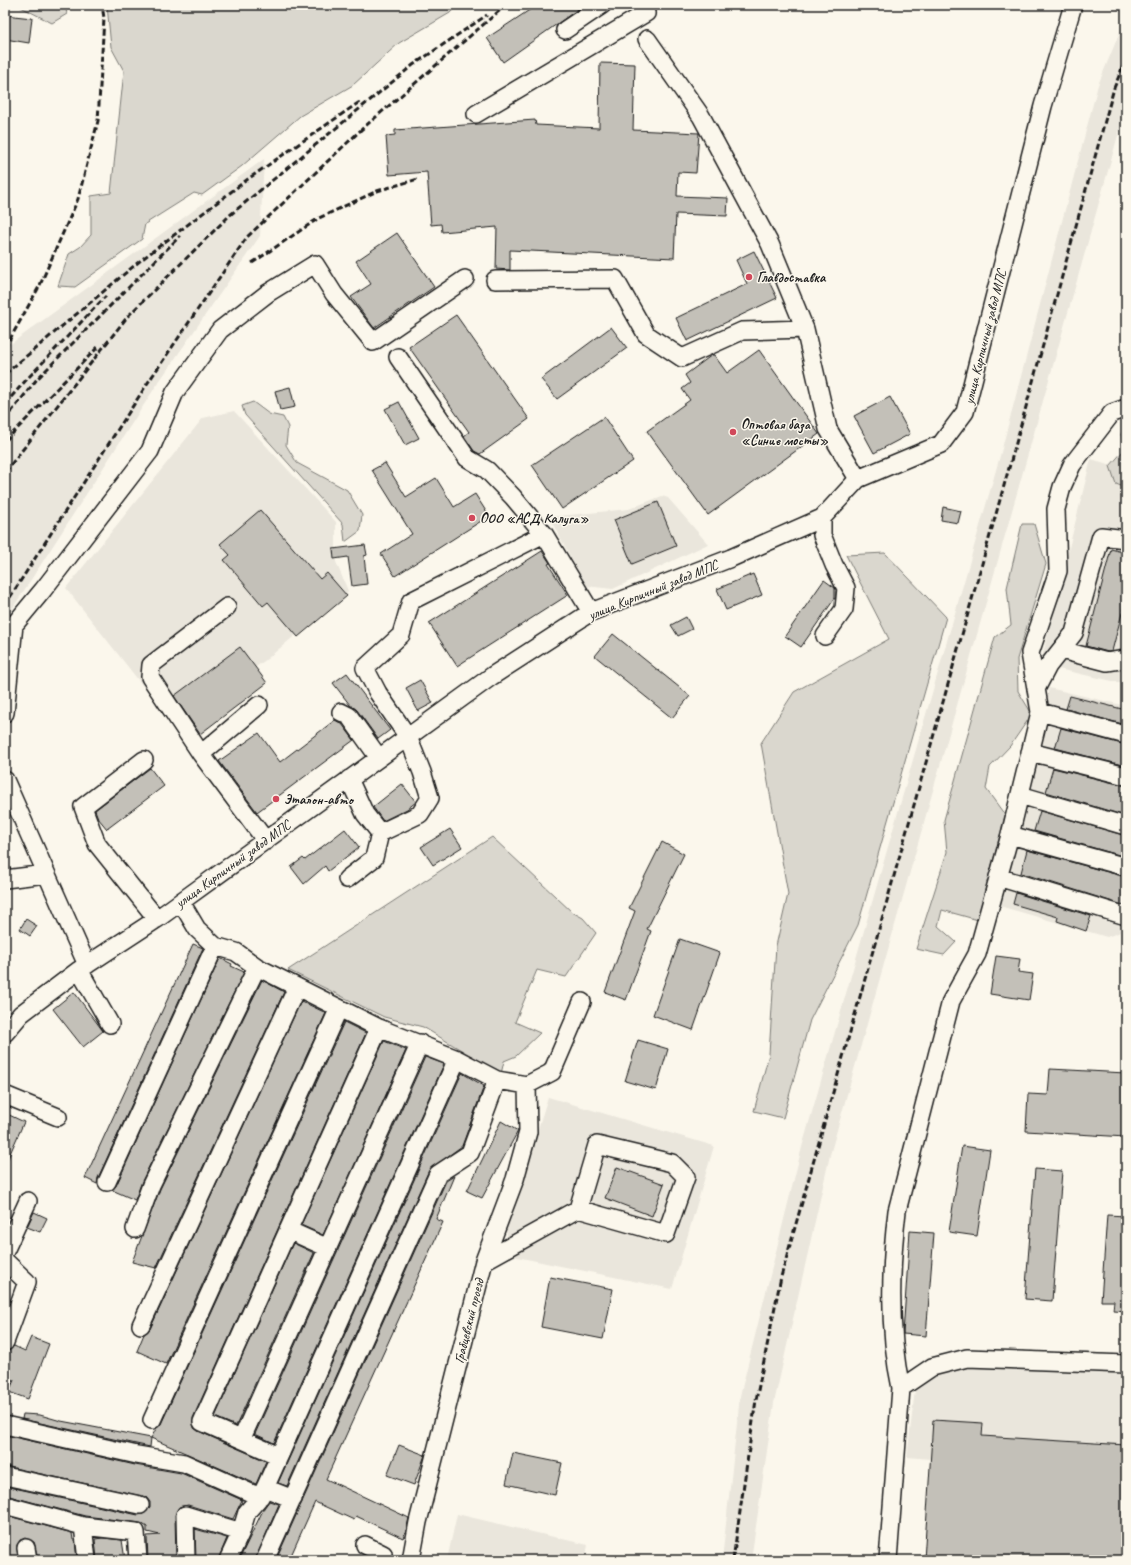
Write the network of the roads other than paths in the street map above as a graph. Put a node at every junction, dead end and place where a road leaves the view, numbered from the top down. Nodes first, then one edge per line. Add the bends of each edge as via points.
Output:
1 (602, 5) edge
2 (644, 5) edge
3 (1073, 5) edge
4 (565, 30) dead end
5 (646, 38) dead end
6 (476, 114) dead end
7 (465, 279) dead end
8 (495, 280) dead end
9 (805, 329) junction
10 (398, 357) dead end
11 (1126, 400) edge
12 (1119, 411) edge
13 (858, 479) junction
14 (822, 518) junction
15 (544, 534) junction
16 (1126, 539) edge
17 (228, 607) dead end
18 (591, 612) junction
19 (825, 636) dead end
20 (1061, 650) junction
21 (1126, 659) edge
22 (1036, 689) junction
23 (259, 705) dead end
24 (341, 712) dead end
25 (1040, 712) junction
26 (5, 713) edge
27 (1126, 735) edge
28 (408, 737) junction
29 (1030, 752) junction
30 (201, 754) junction
31 (379, 758) junction
32 (144, 760) dead end
33 (1126, 776) edge
34 (349, 779) junction
35 (5, 780) edge
36 (1020, 795) junction
37 (1126, 826) edge
38 (380, 833) junction
39 (1010, 835) junction
40 (266, 841) junction
41 (1126, 867) edge
42 (46, 874) junction
43 (998, 877) junction
44 (5, 879) edge
45 (347, 879) dead end
46 (181, 902) junction
47 (1126, 916) edge
48 (157, 919) junction
49 (215, 946) junction
50 (258, 967) junction
51 (83, 968) junction
52 (297, 987) junction
53 (582, 1002) dead end
54 (339, 1008) junction
55 (110, 1024) dead end
56 (379, 1028) junction
57 (5, 1033) edge
58 (420, 1043) junction
59 (458, 1059) junction
60 (497, 1080) junction
61 (527, 1085) junction
62 (5, 1095) edge
63 (58, 1117) dead end
64 (107, 1182) dead end
65 (28, 1201) dead end
66 (578, 1209) junction
67 (135, 1229) dead end
68 (288, 1230) junction
69 (328, 1248) junction
70 (5, 1251) edge
71 (5, 1261) edge
72 (484, 1261) junction
73 (141, 1324) dead end
74 (5, 1342) edge
75 (1126, 1364) edge
76 (902, 1388) junction
77 (152, 1420) dead end
78 (5, 1425) edge
79 (242, 1438) junction
80 (279, 1456) junction
81 (5, 1476) edge
82 (263, 1492) junction
83 (293, 1499) junction
84 (5, 1505) edge
85 (140, 1505) dead end
86 (83, 1526) junction
87 (241, 1532) junction
88 (365, 1545) dead end
89 (87, 1560) edge
90 (138, 1560) edge
91 (186, 1560) edge
92 (228, 1560) edge
93 (265, 1560) edge
94 (383, 1560) edge
95 (411, 1560) edge
96 (888, 1560) edge

1 - 4 street
2 - 6 street via 646,13
3 - 13 street, улица Кирпичный завод МПС via 1043,106 965,412 941,444
5 - 9 street via 701,116 770,244
7 - 26 street via 373,342 334,294 315,264 268,293 220,330 175,392 150,451 14,625
8 - 9 street via 615,279 646,334 682,358 742,332
9 - 13 street via 828,429
10 - 15 street via 467,458 487,470
11 - 12 street
12 - 22 street via 1072,465 1056,509 1058,571 1030,653
13 - 14 street, улица Кирпичный завод МПС
14 - 18 street, улица Кирпичный завод МПС via 732,558
14 - 19 street via 822,535 846,588 844,608
15 - 18 street
15 - 28 street via 411,601 401,635 365,668 378,693
16 - 20 street via 1101,536 1074,633
17 - 30 street via 151,665 150,677
18 - 28 street, улица Кирпичный завод МПС via 492,676
20 - 21 street via 1107,662
20 - 22 street via 1048,666
22 - 25 street
23 - 30 street
24 - 31 street via 349,716
25 - 27 street
25 - 29 street
28 - 31 street, улица Кирпичный завод МПС
28 - 38 street via 430,798 420,814
29 - 33 street
29 - 36 street
30 - 40 street
31 - 34 street, улица Кирпичный завод МПС
32 - 48 street via 83,807 97,844
34 - 38 street via 365,814
34 - 40 street, улица Кирпичный завод МПС
35 - 42 street
36 - 37 street
36 - 39 street
38 - 45 street via 374,858
39 - 41 street
39 - 43 street
40 - 46 street, улица Кирпичный завод МПС
42 - 44 street
42 - 51 street
43 - 47 street
43 - 76 street via 977,954 950,1001 897,1211 892,1300 894,1356
46 - 48 street, улица Кирпичный завод МПС
46 - 49 street via 197,929
48 - 51 street, улица Кирпичный завод МПС
49 - 50 street via 236,952
49 - 64 street
50 - 52 street
50 - 67 street via 151,1185
51 - 55 street
51 - 57 street, улица Кирпичный завод МПС via 21,1014
52 - 54 street
52 - 73 street
53 - 61 street via 552,1072
54 - 56 street
54 - 77 street
56 - 58 street
56 - 68 street
58 - 59 street
58 - 69 street
59 - 60 street
59 - 80 street
60 - 61 street
60 - 83 street via 470,1153 438,1174
61 - 72 street, Грабцевский проезд via 528,1132 515,1179
62 - 63 street
65 - 70 street
66 - 66 street via 597,1145 672,1163 686,1177 666,1234
66 - 72 street
68 - 69 street
68 - 79 street via 202,1422
69 - 79 street
71 - 74 street via 27,1282
72 - 95 street, Грабцевский проезд via 418,1522
75 - 76 street via 967,1358 932,1367
76 - 96 street
78 - 82 street via 184,1463
79 - 80 street
80 - 82 street
81 - 85 street
82 - 83 street
82 - 87 street via 247,1512
83 - 93 street
84 - 86 street
86 - 89 street
86 - 90 street via 136,1532
87 - 91 street via 185,1515
87 - 92 street
88 - 94 street via 383,1554

